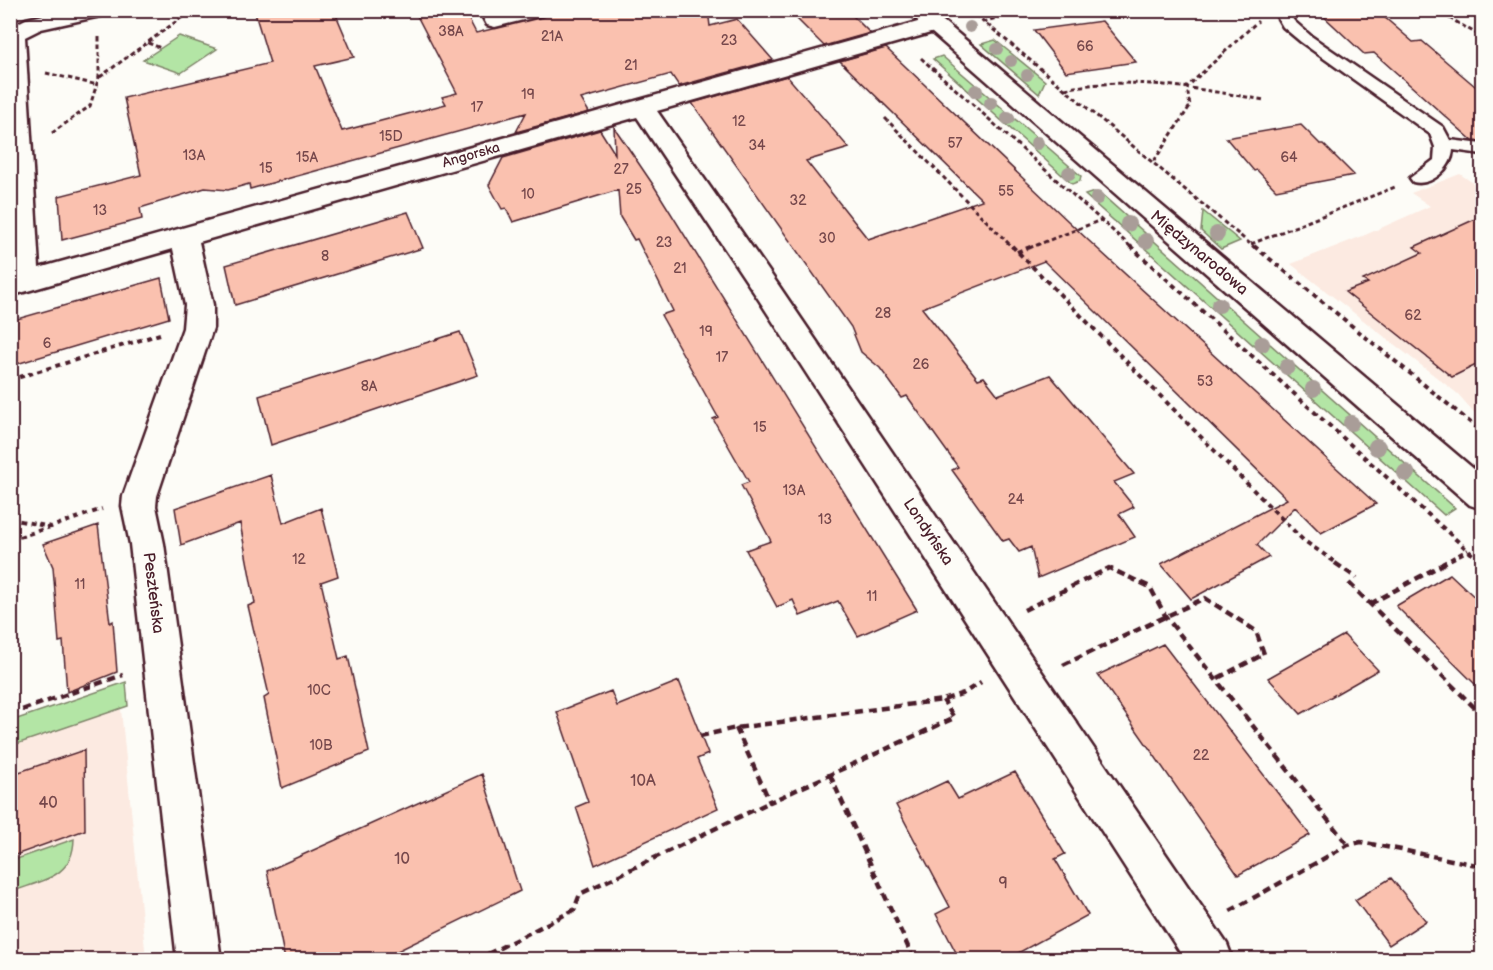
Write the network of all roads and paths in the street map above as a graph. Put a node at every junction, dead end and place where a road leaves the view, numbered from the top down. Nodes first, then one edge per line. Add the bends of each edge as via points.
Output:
1 (192, 10) edge
2 (489, 10) edge
3 (536, 10) edge
4 (970, 10) edge
5 (1024, 10) edge
6 (1285, 10) edge
7 (1436, 10) edge
8 (97, 11) edge
9 (928, 15) edge
10 (1262, 18) dead end
11 (982, 22) junction
12 (12, 34) edge
13 (1482, 37) edge
14 (147, 43) junction
15 (161, 48) dead end
16 (913, 51) dead end
17 (16, 66) junction
18 (99, 77) junction
19 (98, 85) junction
20 (1187, 87) junction
21 (1064, 89) junction
22 (1264, 100) dead end
23 (642, 107) junction
24 (885, 117) dead end
25 (51, 134) dead end
26 (1444, 144) junction
27 (1482, 149) edge
28 (1154, 161) junction
29 (1419, 177) joint
30 (1101, 220) junction
31 (184, 237) junction
32 (1251, 244) junction
33 (1017, 252) junction
34 (18, 284) edge
35 (161, 334) dead end
36 (10, 380) edge
37 (1482, 432) edge
38 (1482, 495) edge
39 (111, 507) dead end
40 (10, 519) edge
41 (51, 526) junction
42 (10, 540) edge
43 (1468, 550) junction
44 (1482, 563) edge
45 (1357, 578) dead end
46 (1349, 583) dead end
47 (1370, 604) junction
48 (1015, 614) dead end
49 (1166, 617) junction
50 (1053, 670) dead end
51 (127, 673) dead end
52 (1215, 679) junction
53 (964, 693) dead end
54 (943, 700) junction
55 (10, 714) edge
56 (1482, 715) edge
57 (736, 728) junction
58 (700, 736) dead end
59 (830, 775) junction
60 (770, 802) junction
61 (1348, 845) junction
62 (1482, 866) edge
63 (1192, 931) junction
64 (199, 960) edge
65 (476, 960) edge
66 (914, 960) edge
67 (1211, 960) edge

1 - 14 path
2 - 3 street via 495,20
4 - 11 path
5 - 11 path
6 - 26 lane via 1283,15 1288,24 1437,132
7 - 13 path
8 - 12 street via 34,24
8 - 18 path
9 - 23 street, Angorska
9 - 38 street, Międzynarodowa
10 - 20 path
11 - 21 path
12 - 17 street
14 - 15 path
14 - 18 path
16 - 30 path
17 - 19 path
17 - 34 street
18 - 19 path
19 - 25 path via 90,106
20 - 21 path via 1117,81
20 - 22 path
20 - 28 path via 1190,106
21 - 28 path
23 - 31 street, Angorska
23 - 63 street, Londyńska
24 - 33 path
26 - 27 lane
26 - 29 lane via 1444,157 1435,171
28 - 32 path
29 - 32 path
30 - 33 path
30 - 43 path
31 - 34 street, Angorska
31 - 64 street, Peszteńska via 198,305 198,328 139,506
32 - 37 path
33 - 45 path via 1303,540
35 - 36 path
39 - 41 path
40 - 41 path
41 - 42 path
43 - 44 path
43 - 47 path
46 - 47 path
47 - 56 path
48 - 49 path via 1109,568 1150,587
49 - 50 path
49 - 52 path
49 - 52 path via 1205,598 1256,631 1264,654
51 - 55 path
52 - 61 path
53 - 54 path
54 - 57 path
54 - 59 path via 954,718
57 - 58 path
57 - 60 path
59 - 60 path
59 - 66 path
60 - 65 path via 580,894 574,910
61 - 62 path via 1361,842
61 - 63 path
63 - 67 street, Londyńska

